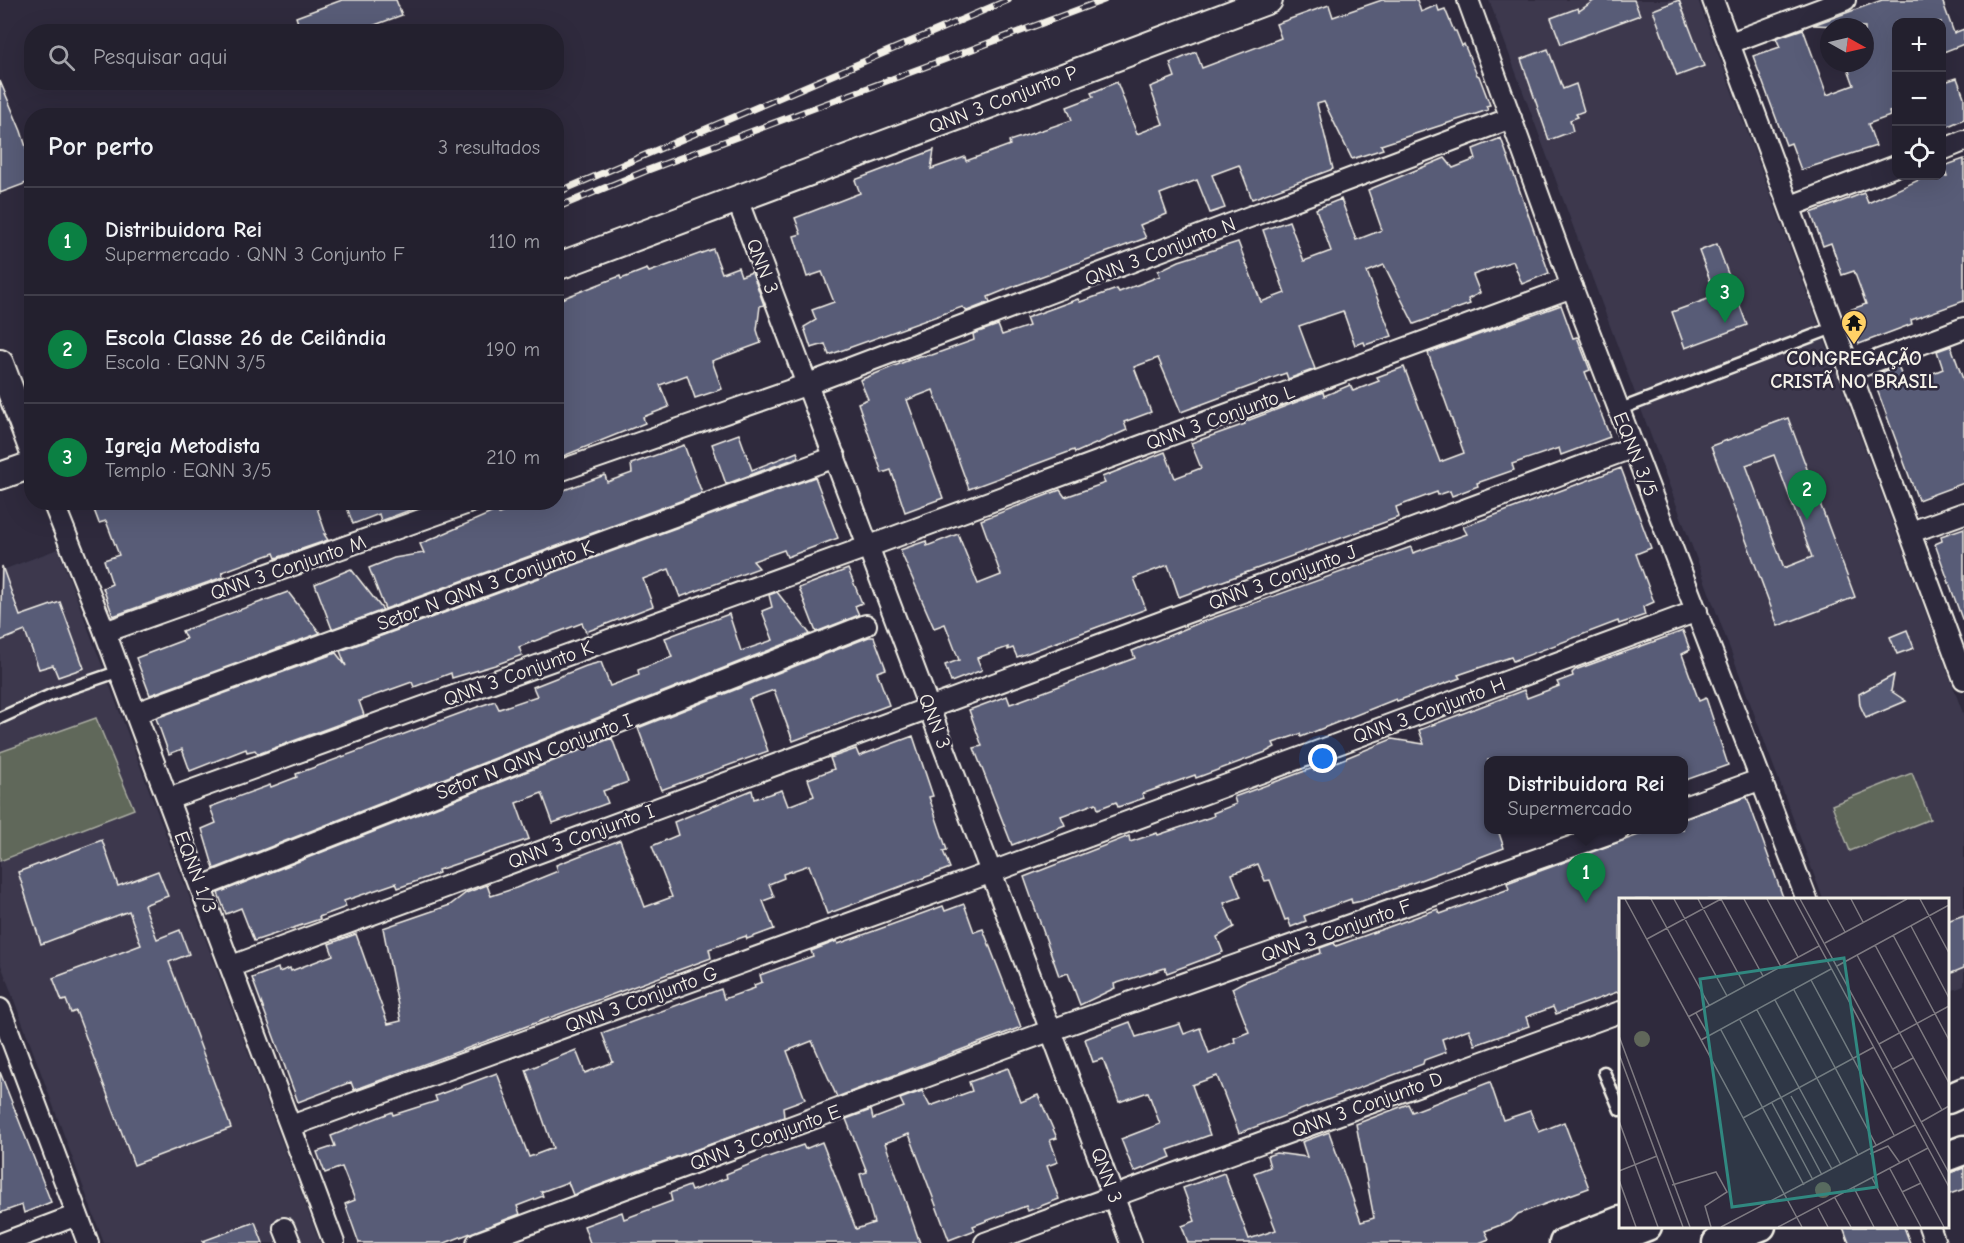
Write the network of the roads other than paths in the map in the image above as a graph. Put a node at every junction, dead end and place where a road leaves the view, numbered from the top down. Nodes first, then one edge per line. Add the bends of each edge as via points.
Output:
1 (1269, 0) edge
2 (1713, 0) edge
3 (1845, 0) edge
4 (1475, 2) edge
5 (1730, 43) junction
6 (1511, 118) junction
7 (1964, 141) edge
8 (1946, 148) edge
9 (1892, 168) edge
10 (737, 199) junction
11 (1791, 206) junction
12 (564, 264) edge
13 (1572, 287) junction
14 (1833, 328) junction
15 (1964, 328) edge
16 (0, 363) edge
17 (1849, 370) junction
18 (808, 384) junction
19 (1618, 410) junction
20 (24, 427) edge
21 (1634, 447) junction
22 (835, 457) junction
23 (24, 468) edge
24 (564, 469) edge
25 (0, 476) edge
26 (56, 510) edge
27 (448, 510) edge
28 (1964, 513) edge
29 (1911, 532) junction
30 (867, 548) junction
31 (1697, 611) junction
32 (866, 625) dead end
33 (105, 632) junction
34 (120, 671) junction
35 (1964, 679) edge
36 (930, 706) junction
37 (136, 713) junction
38 (0, 718) edge
39 (1760, 780) junction
40 (168, 799) junction
41 (1688, 805) edge
42 (1608, 834) edge
43 (992, 872) junction
44 (201, 887) junction
45 (1806, 898) edge
46 (232, 966) junction
47 (0, 1008) edge
48 (1619, 1012) edge
49 (1052, 1030) junction
50 (7, 1051) edge
51 (1604, 1072) dead end
52 (1964, 1092) edge
53 (1949, 1098) edge
54 (1619, 1108) edge
55 (291, 1126) junction
56 (1964, 1150) edge
57 (1949, 1155) edge
58 (1114, 1195) junction
59 (77, 1215) junction
60 (1619, 1221) edge
61 (1644, 1228) edge
62 (1758, 1228) edge
63 (1929, 1228) edge
64 (3, 1243) edge
65 (87, 1243) edge
66 (334, 1243) edge
67 (477, 1243) edge
68 (985, 1243) edge
69 (1131, 1243) edge
70 (1564, 1243) edge
71 (1604, 1243) edge
72 (1717, 1243) edge
73 (1935, 1243) edge

1 - 10 street, QNN 3 Conjunto P
2 - 5 street
3 - 5 street
4 - 6 street, EQNN 3/5
5 - 11 street
6 - 13 street, EQNN 3/5
6 - 18 street, QNN 3 Conjunto N
7 - 8 street
9 - 11 street
10 - 12 street, QNN 3 Conjunto P
10 - 18 street, QNN 3
11 - 14 street
13 - 19 street, EQNN 3/5
13 - 30 street, QNN 3 Conjunto L
14 - 17 street
14 - 19 lane
15 - 17 street
16 - 20 street
17 - 29 street
18 - 22 street, QNN 3
18 - 24 street
19 - 21 street, EQNN 3/5
21 - 31 street, EQNN 3/5
21 - 36 street, QNN 3 Conjunto J
22 - 30 street, QNN 3
22 - 37 street, Setor N QNN 3 Conjunto K
23 - 25 street
26 - 33 street, EQNN 1/3
27 - 33 street, QNN 3 Conjunto M
28 - 29 street
29 - 35 street
30 - 36 street, QNN 3
30 - 40 street, QNN 3 Conjunto K
31 - 39 street, EQNN 3/5
31 - 43 street, QNN 3 Conjunto H
32 - 44 street, Setor N QNN Conjunto I
33 - 34 street, EQNN 1/3
34 - 37 street, EQNN 1/3
34 - 38 lane via 53,694
36 - 43 street, QNN 3
36 - 46 street, QNN 3 Conjunto I
37 - 40 street, EQNN 1/3
39 - 41 street
39 - 45 street, EQNN 3/5
40 - 44 street, EQNN 1/3
42 - 49 street, QNN 3 Conjunto F
43 - 49 street, QNN 3
43 - 55 street, QNN 3 Conjunto G
44 - 46 street, EQNN 1/3
46 - 55 street, EQNN 1/3
47 - 50 street
48 - 58 street, QNN 3 Conjunto D
49 - 58 street, QNN 3
49 - 67 street, QNN 3 Conjunto E
50 - 59 street
51 - 54 lane
52 - 53 main road
55 - 66 street, EQNN 1/3
56 - 57 main road
58 - 68 street, QNN 3 Conjunto D
58 - 69 street, QNN 3
59 - 64 street
59 - 65 street
60 - 70 main road
61 - 71 main road
62 - 72 main road
63 - 73 street

